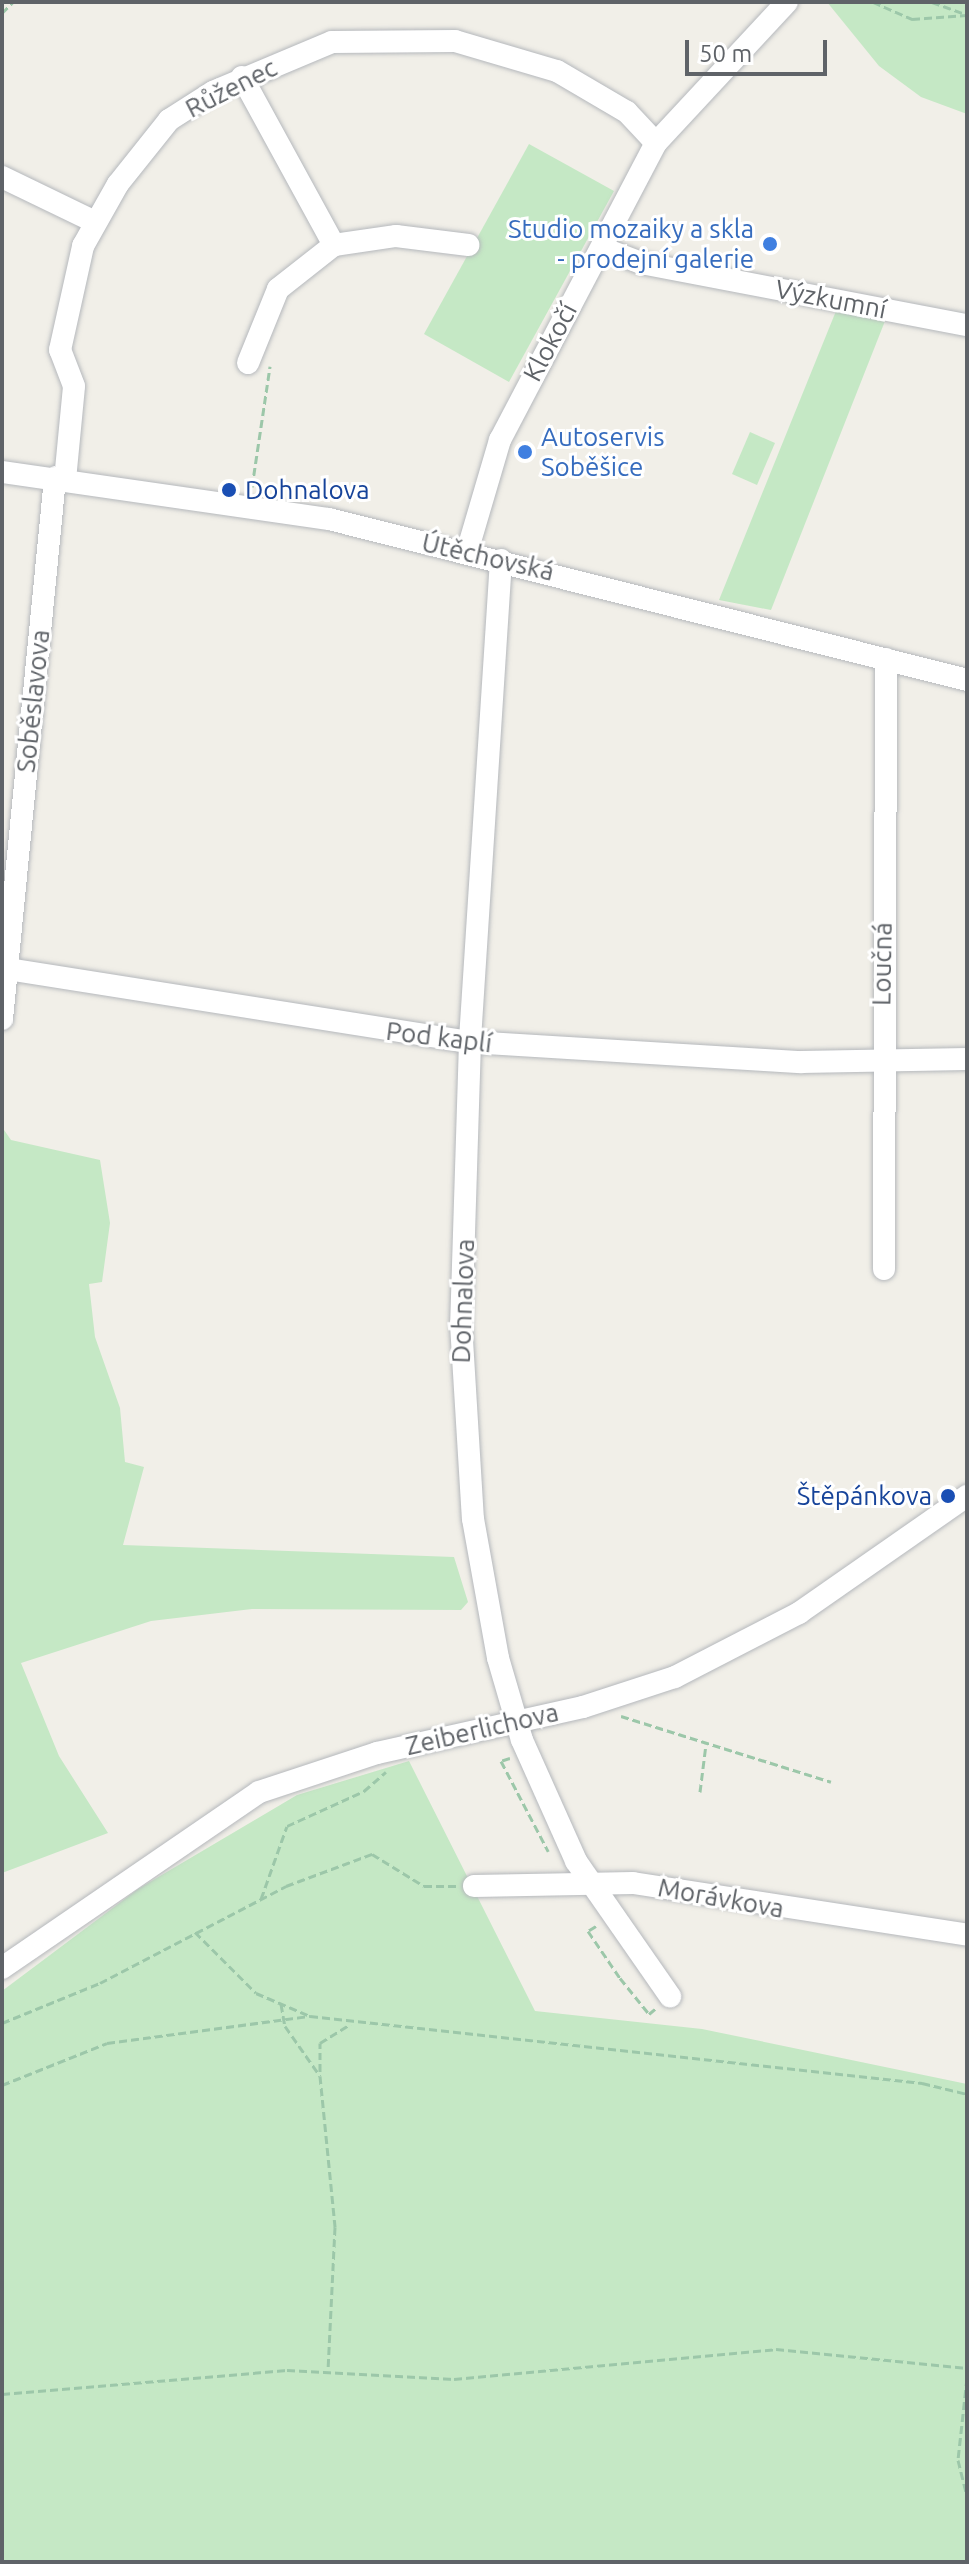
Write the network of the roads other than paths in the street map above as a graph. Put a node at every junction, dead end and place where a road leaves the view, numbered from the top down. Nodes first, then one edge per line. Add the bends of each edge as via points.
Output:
1 (787, 2) edge
2 (242, 77) junction
3 (656, 143) junction
4 (2, 177) edge
5 (95, 222) junction
6 (334, 245) junction
7 (468, 245) dead end
8 (602, 248) junction
9 (967, 325) edge
10 (248, 363) road end
11 (2, 472) edge
12 (60, 479) junction
13 (467, 552) junction
14 (501, 560) junction
15 (886, 659) junction
16 (967, 680) edge
17 (4, 968) edge
18 (2, 1019) edge
19 (470, 1042) junction
20 (967, 1059) edge
21 (881, 1063) junction
22 (884, 1269) dead end
23 (967, 1496) edge
24 (515, 1721) junction
25 (588, 1881) junction
26 (474, 1886) road end
27 (967, 1935) edge
28 (2, 1968) edge
29 (670, 1996) dead end

1 - 3 street, Klokočí
2 - 3 street, Růženec via 332,42 455,41 557,71 627,112
2 - 5 street, Růženec via 169,120
2 - 6 street
3 - 8 street, Klokočí
4 - 5 street
5 - 12 street, Růženec via 66,300 60,350 74,386
6 - 7 street via 396,236
6 - 10 street via 278,289
8 - 9 street, Výzkumní via 641,263
8 - 13 street, Klokočí via 500,440
11 - 12 street, Útěchovská
12 - 13 street, Útěchovská via 329,519
12 - 17 street, Soběslavova
13 - 14 street, Útěchovská
14 - 15 street, Útěchovská
14 - 19 street, Dohnalova
15 - 16 street, Útěchovská
15 - 21 street, Loučná
17 - 18 street, Soběslavova
17 - 19 street, Pod kaplí
19 - 21 street, Pod kaplí
19 - 24 street, Dohnalova via 460,1401 481,1582
20 - 21 street, Pod kaplí
21 - 22 street, Loučná
23 - 24 street, Zeiberlichova via 833,1592 725,1655 634,1692
24 - 25 street, Dohnalova
24 - 28 street, Zeiberlichova via 319,1769 259,1792
25 - 26 street, Morávkova
25 - 27 street, Morávkova
25 - 29 street, Dohnalova

